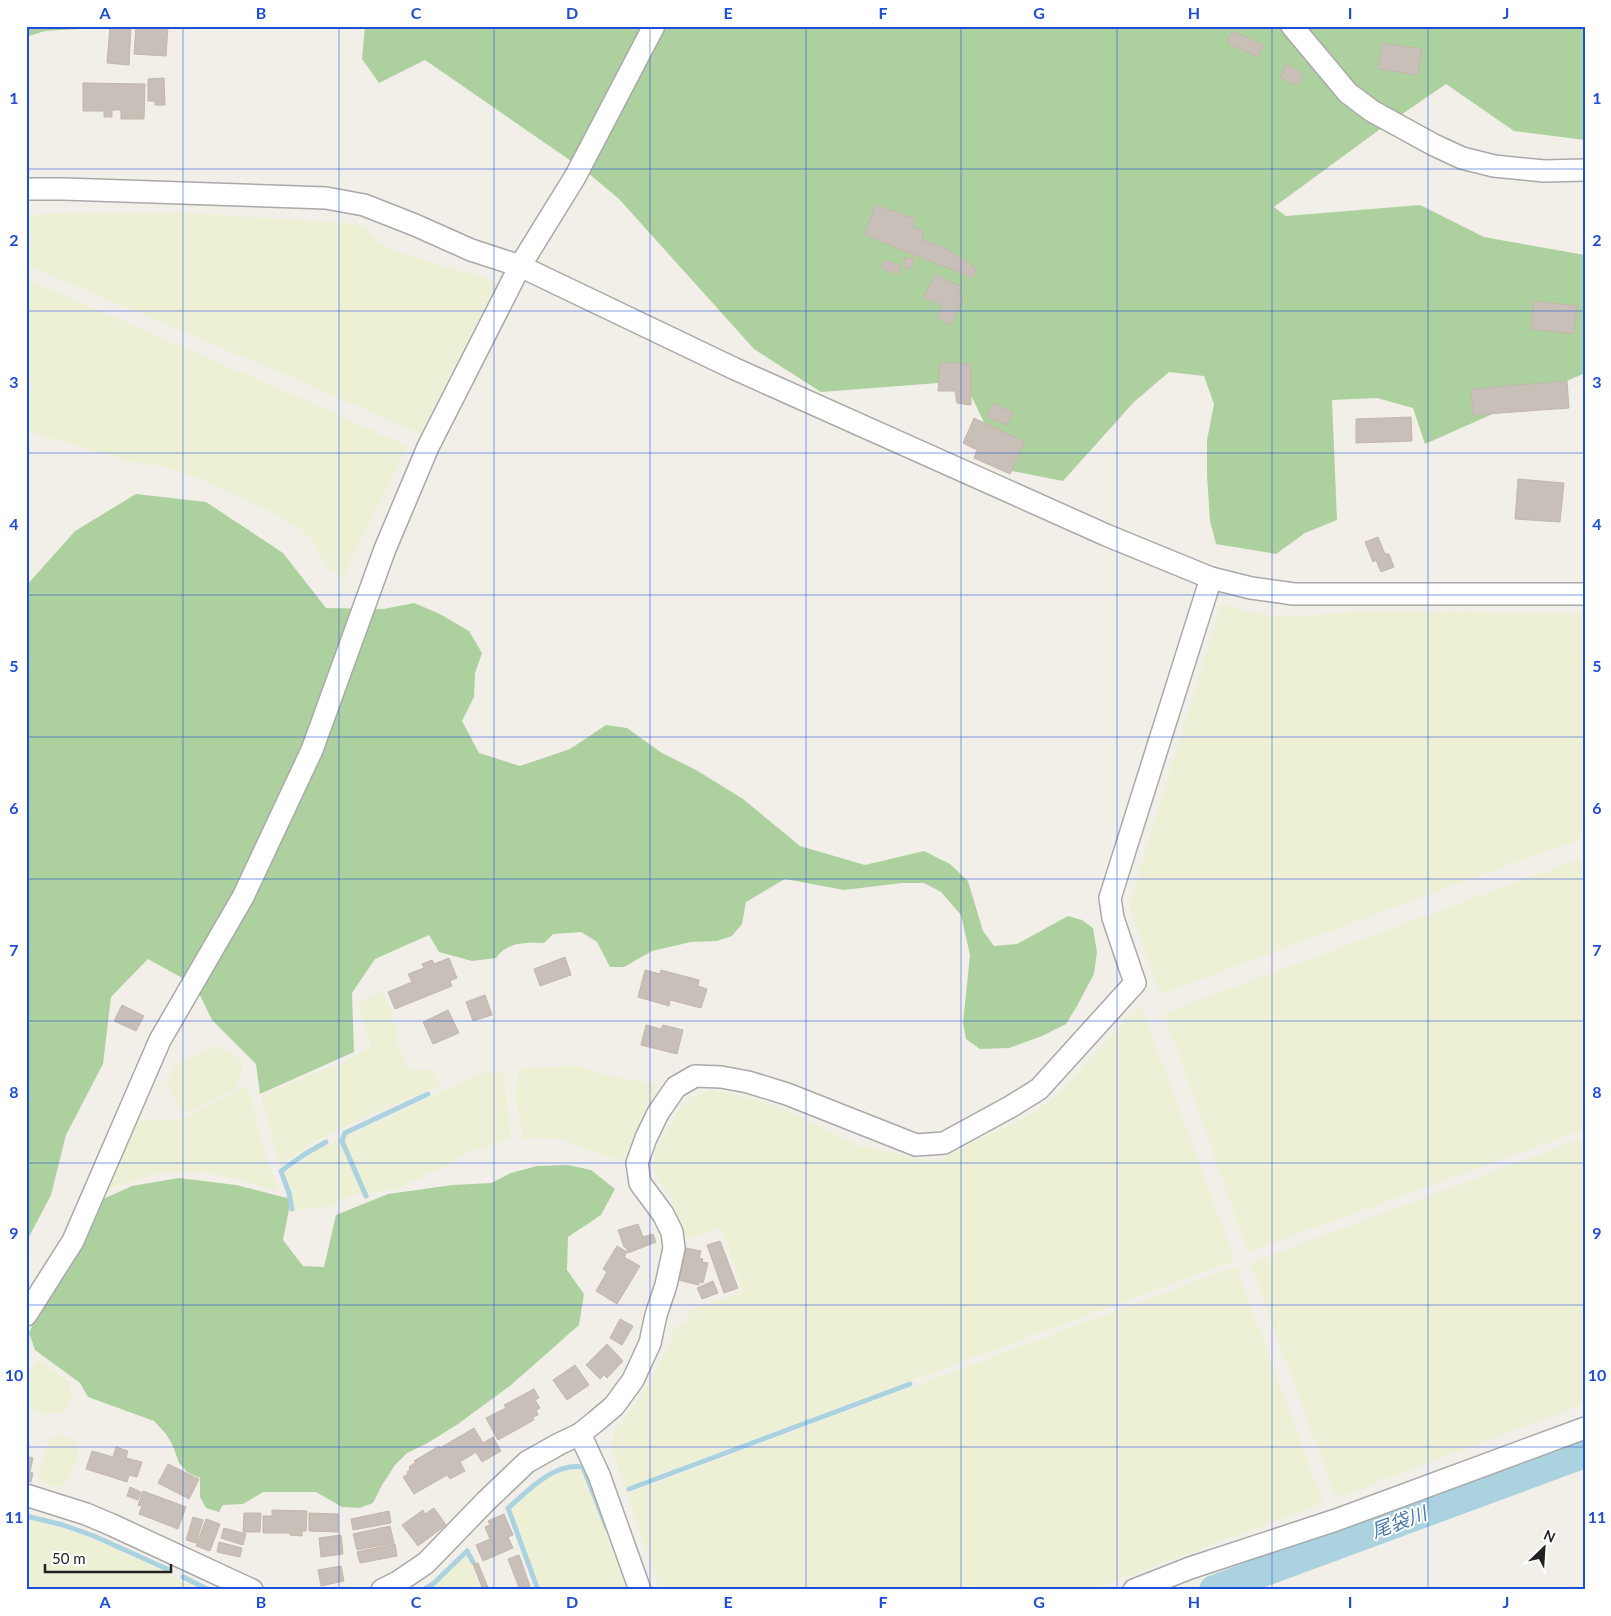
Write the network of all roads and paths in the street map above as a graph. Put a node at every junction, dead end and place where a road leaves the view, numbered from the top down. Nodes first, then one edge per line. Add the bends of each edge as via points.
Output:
1 (654, 26) edge
2 (1292, 26) edge
3 (1585, 170) edge
4 (26, 189) edge
5 (520, 266) junction
6 (1211, 578) junction
7 (1585, 594) edge
8 (26, 1315) edge
9 (1585, 1428) edge
10 (580, 1434) junction
11 (26, 1495) edge
12 (252, 1590) edge
13 (382, 1590) edge
14 (640, 1590) edge
15 (1134, 1590) edge

1 - 5 street via 575,177
2 - 3 street via 1348,93 1372,111 1434,145 1462,158 1494,166 1544,171
4 - 5 street via 326,198 364,205 471,250
5 - 6 street via 742,372 1106,535
5 - 8 street via 428,447 385,549 312,750 243,897 160,1040 73,1241
6 - 7 street via 1294,594
6 - 10 street via 1110,898 1112,918 1136,983 1040,1089 944,1143 916,1145 748,1082 695,1076 676,1087 658,1113 637,1163 640,1182 663,1214 672,1232 674,1248 650,1343 625,1392 614,1406
9 - 15 street via 1345,1517
10 - 13 street via 526,1462 426,1563
10 - 14 street via 599,1475
11 - 12 street via 86,1514

